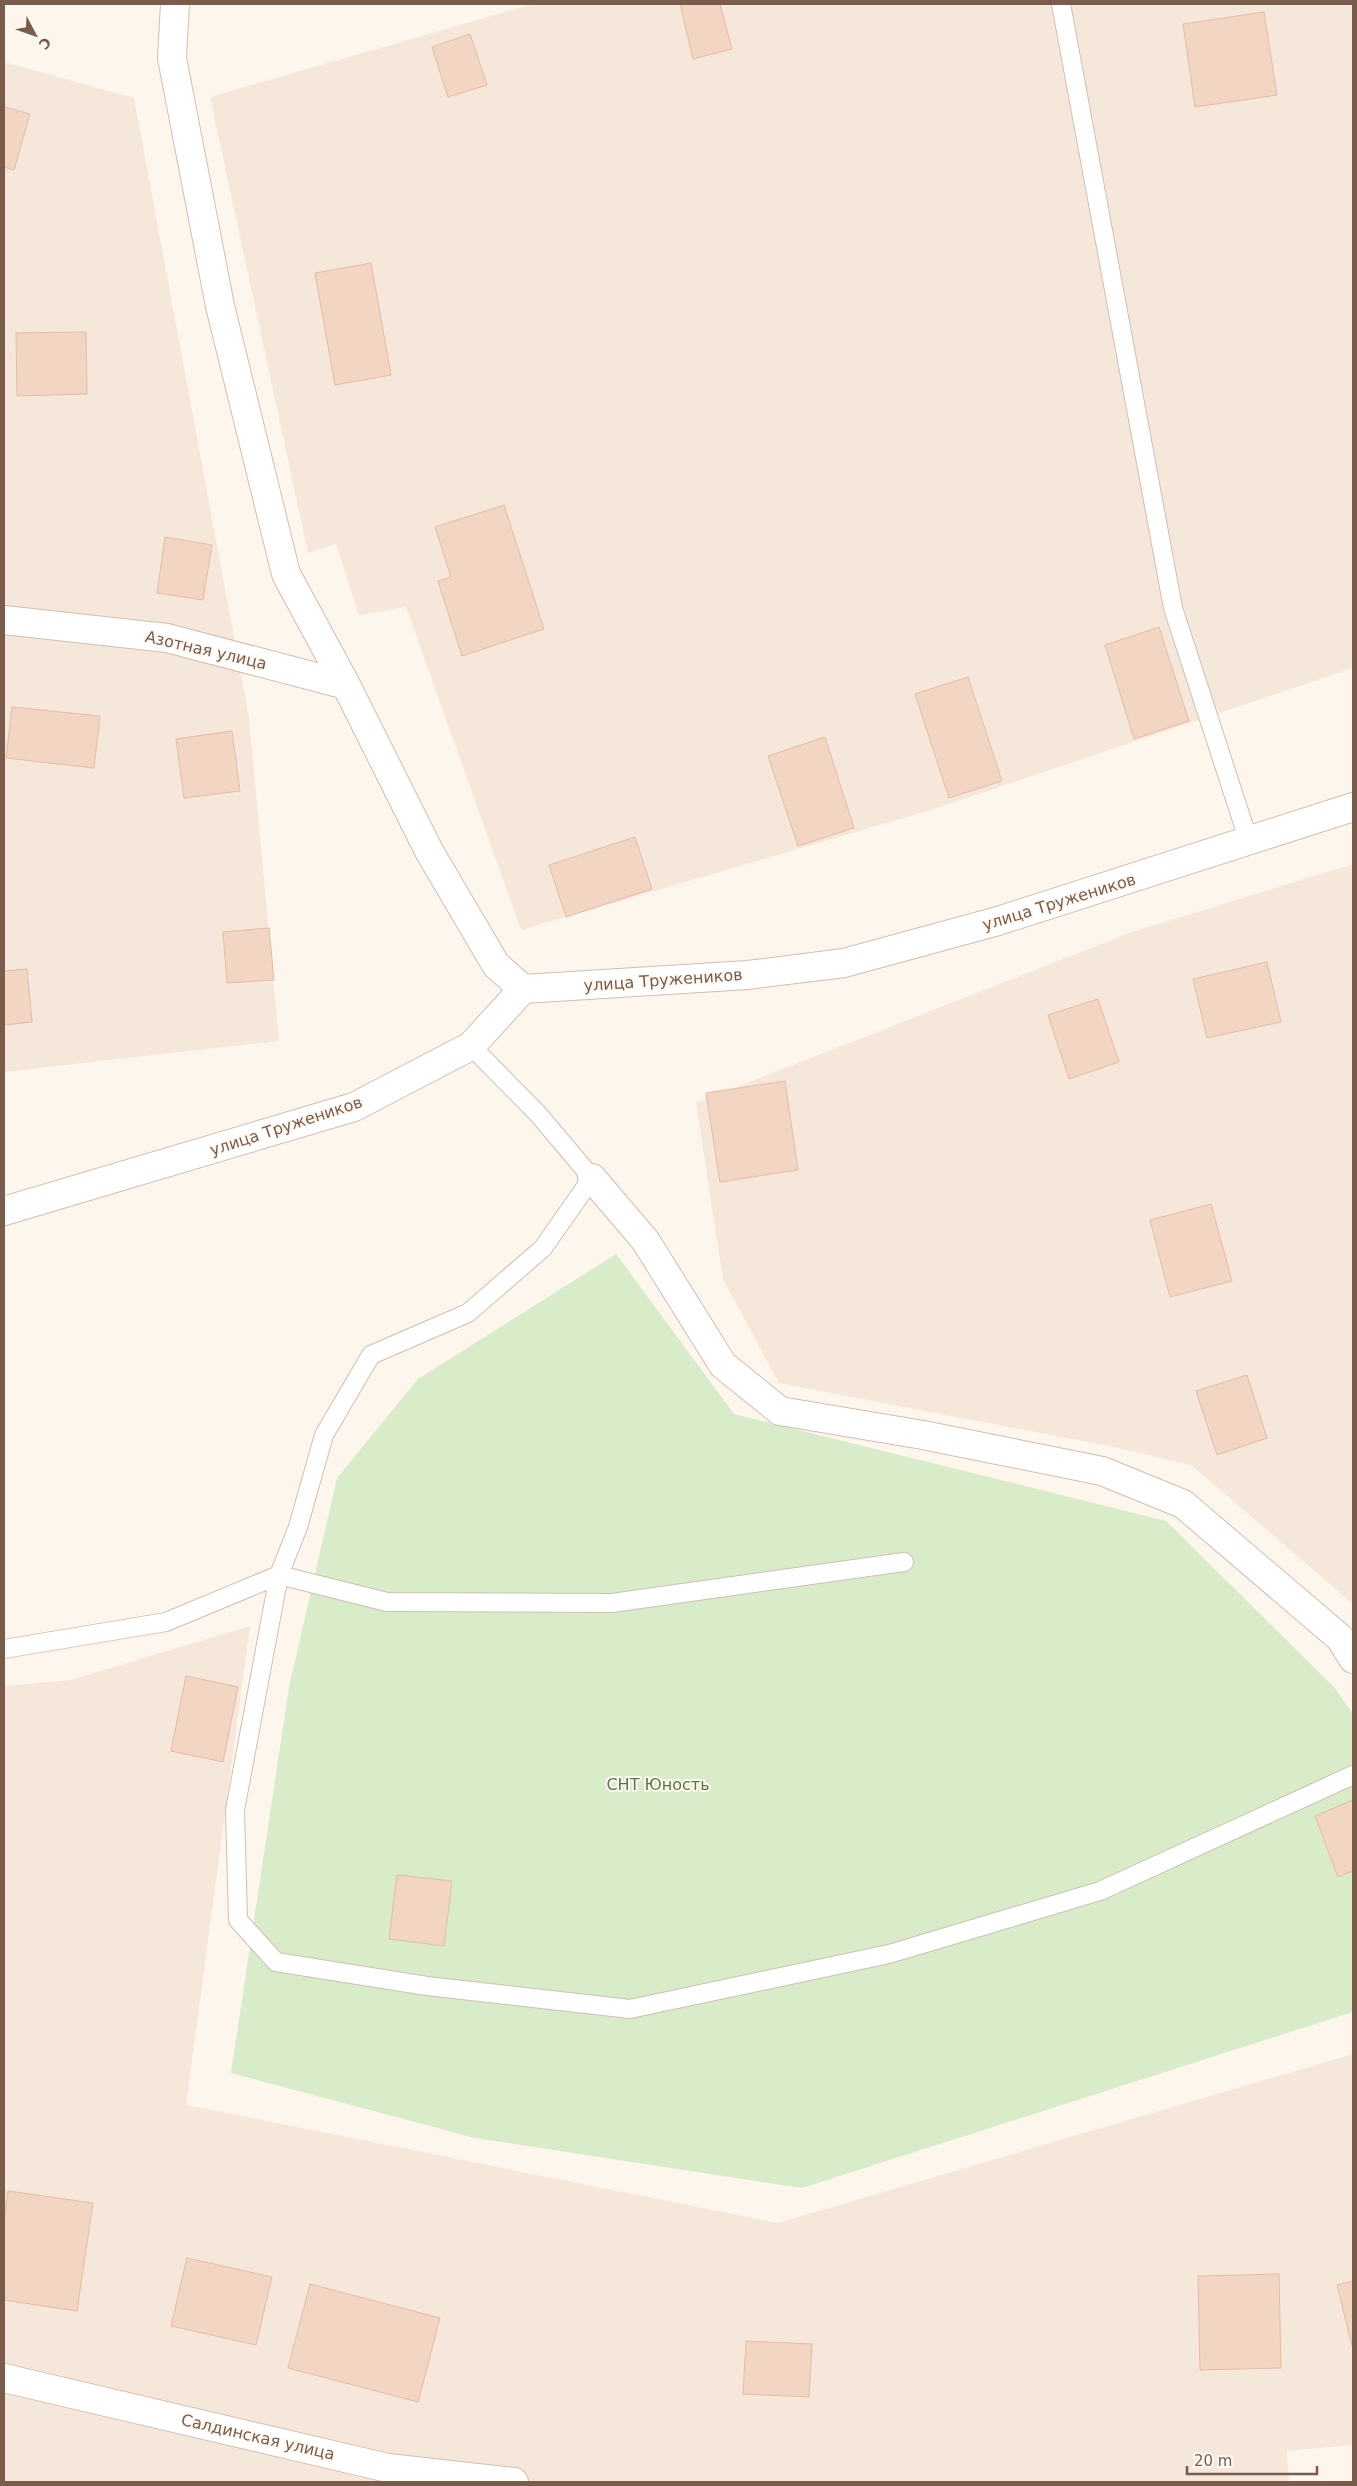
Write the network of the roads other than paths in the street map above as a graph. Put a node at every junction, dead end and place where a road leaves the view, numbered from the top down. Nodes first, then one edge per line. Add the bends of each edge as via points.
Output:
1 (175, 4) edge
2 (1061, 4) edge
3 (4, 620) edge
4 (346, 685) junction
5 (1353, 807) edge
6 (1249, 842) junction
7 (523, 989) junction
8 (471, 1046) junction
9 (592, 1178) junction
10 (4, 1211) edge
11 (904, 1562) dead end
12 (279, 1576) junction
13 (1349, 1642) edge
14 (4, 1649) edge
15 (1353, 1775) edge
16 (4, 2378) edge
17 (514, 2482) edge

1 - 4 street via 172,58 220,306 286,574
2 - 6 lane via 1173,608
3 - 4 street, Азотная улица via 167,638
4 - 7 street via 429,851 496,965
5 - 6 street, улица Тружеников
6 - 7 street, улица Тружеников via 998,921 844,963 748,975
7 - 8 street, улица Тружеников
8 - 9 lane via 538,1114
8 - 10 street, улица Тружеников via 354,1107
9 - 12 lane via 543,1248 468,1313 370,1355 324,1435 298,1527
9 - 13 street via 645,1240 723,1365 780,1411 923,1435 1111,1474 1182,1504
11 - 12 lane via 612,1603 387,1602
12 - 14 lane via 166,1622
12 - 15 lane via 235,1810 238,1920 276,1962 427,1986 630,2009 889,1954 1100,1891
16 - 17 street, Салдинская улица via 388,2468

